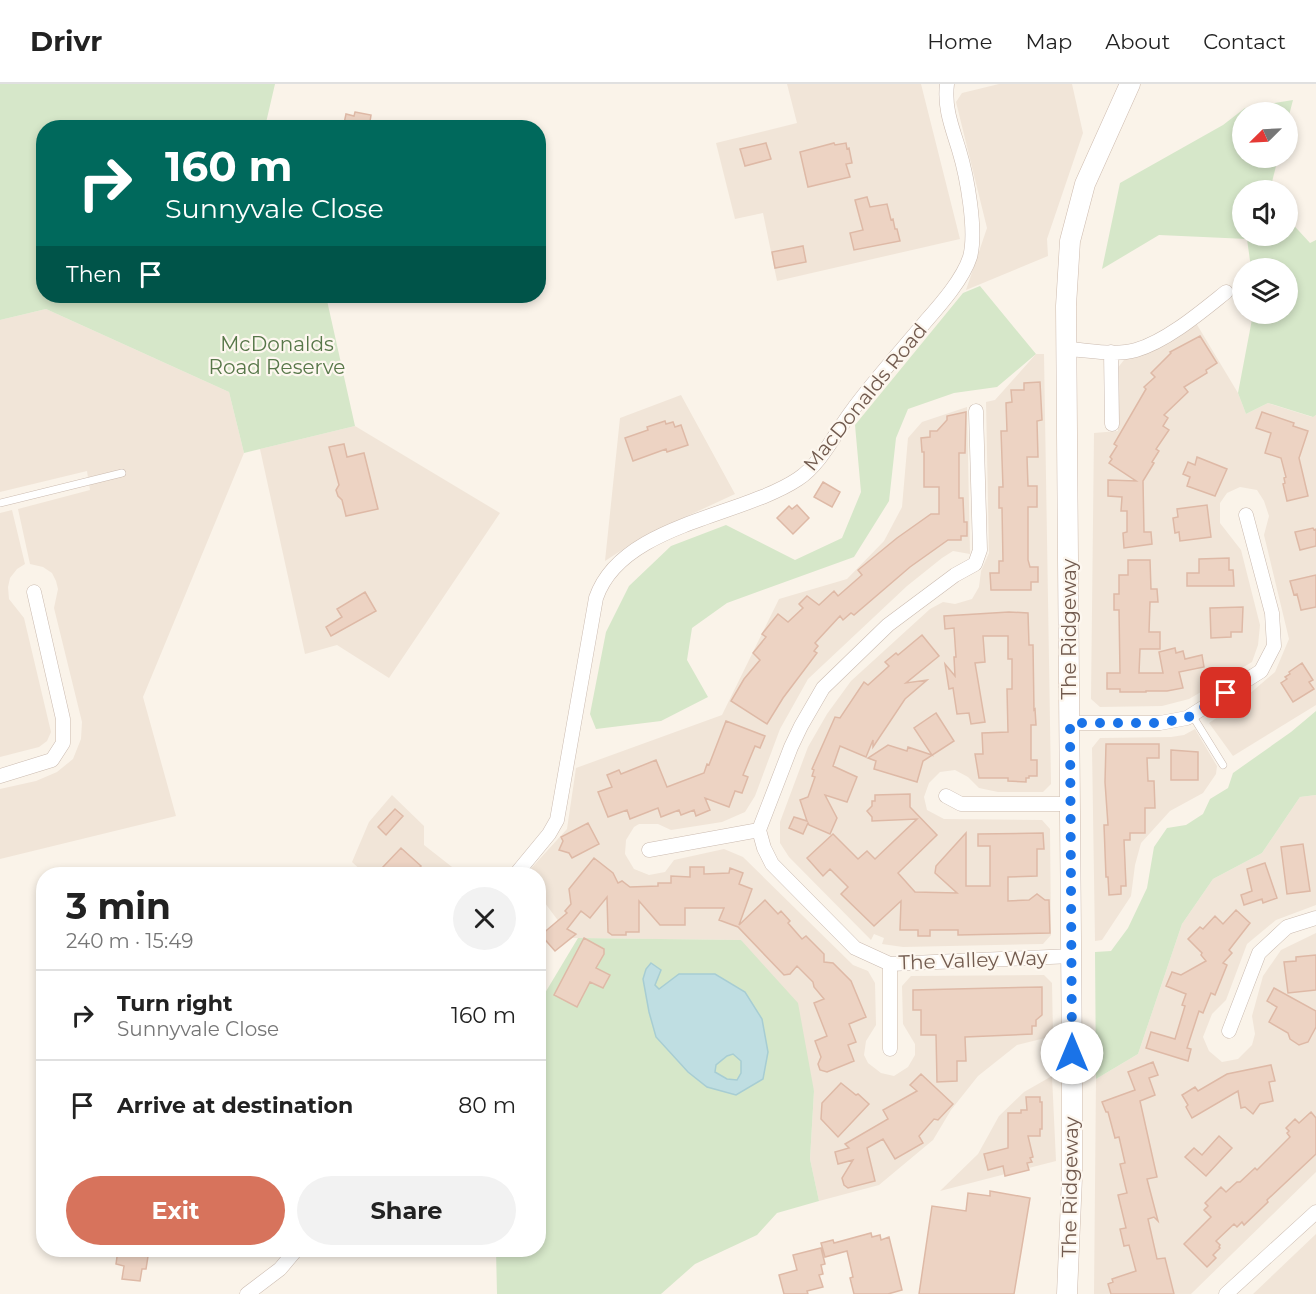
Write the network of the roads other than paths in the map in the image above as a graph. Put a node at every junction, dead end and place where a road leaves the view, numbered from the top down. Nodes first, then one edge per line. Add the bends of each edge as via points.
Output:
1 (947, 84) edge
2 (1130, 84) edge
3 (1226, 292) dead end
4 (1067, 349) junction
5 (1111, 352) junction
6 (976, 411) dead end
7 (1112, 424) dead end
8 (122, 473) dead end
9 (0, 503) edge
10 (1246, 515) dead end
11 (34, 592) dead end
12 (1192, 715) junction
13 (1070, 723) junction
14 (1223, 765) dead end
15 (0, 776) edge
16 (946, 796) dead end
17 (1071, 804) junction
18 (759, 830) junction
19 (649, 850) dead end
20 (522, 867) edge
21 (1316, 918) edge
22 (1072, 956) junction
23 (890, 963) junction
24 (1229, 1031) dead end
25 (890, 1049) dead end
26 (1316, 1212) edge
27 (290, 1257) edge
28 (247, 1294) edge
29 (1067, 1294) edge
30 (1226, 1294) edge

1 - 20 street, MacDonalds Road via 947,112 960,153 974,227 969,258 950,292 806,473 786,486 660,536 621,561 603,581 596,598 557,820
2 - 4 street, The Ridgeway via 1085,184 1070,241
3 - 5 street via 1178,329 1137,350
4 - 5 street
4 - 13 street, The Ridgeway
5 - 7 street
6 - 18 street via 980,550 975,564 888,625 823,688 796,736
8 - 9 lane
10 - 12 street via 1272,613 1274,646 1261,671
11 - 15 street via 63,718 63,743 52,760
12 - 13 street via 1160,723
12 - 14 lane
13 - 17 street, The Ridgeway
16 - 17 street via 962,804
17 - 22 street, The Ridgeway
18 - 19 street
18 - 23 street, The Valley Way via 772,864 855,948
21 - 24 street via 1287,927 1259,953
22 - 23 street, The Valley Way
22 - 29 street, The Ridgeway via 1072,1177
23 - 25 street
26 - 30 street
27 - 28 street

